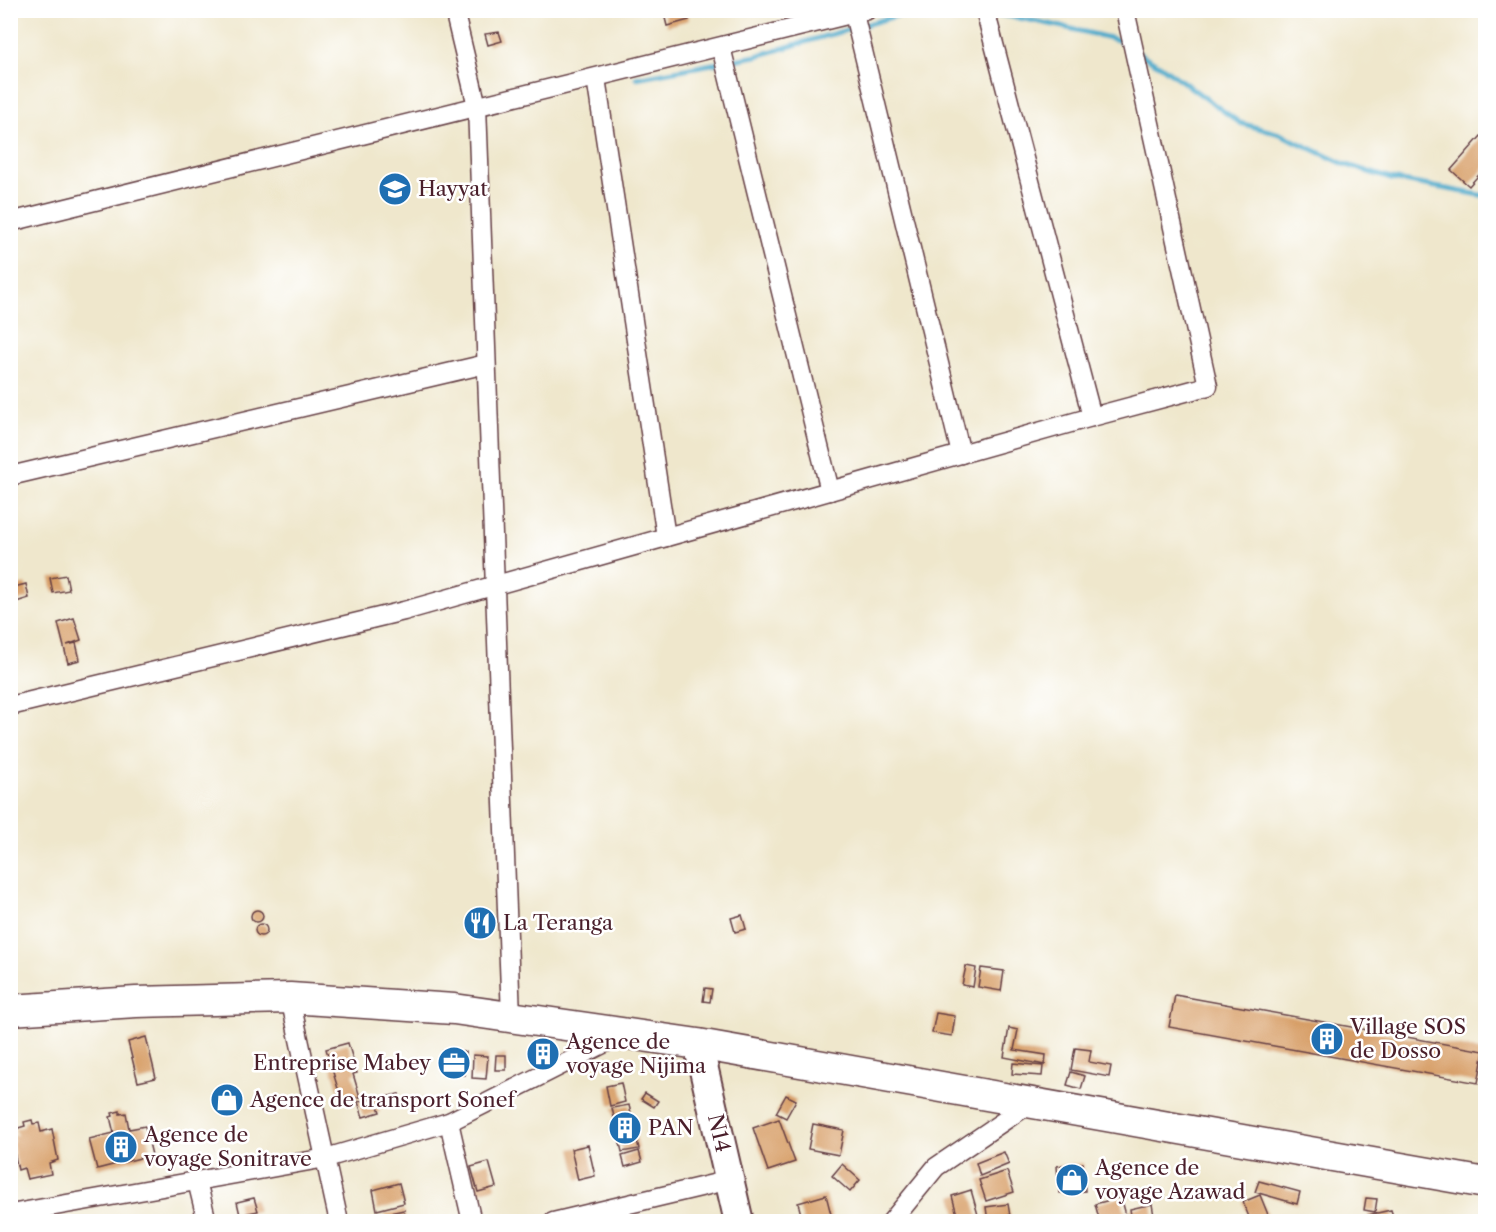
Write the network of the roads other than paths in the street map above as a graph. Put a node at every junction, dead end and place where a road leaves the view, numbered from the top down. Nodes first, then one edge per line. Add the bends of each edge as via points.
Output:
1 (454, 10) edge
2 (986, 10) edge
3 (1125, 10) edge
4 (861, 12) edge
5 (721, 47) junction
6 (596, 78) junction
7 (477, 106) junction
8 (10, 222) edge
9 (486, 364) junction
10 (1092, 417) junction
11 (961, 454) junction
12 (10, 476) edge
13 (830, 491) junction
14 (666, 537) junction
15 (495, 585) junction
16 (10, 706) edge
17 (290, 998) junction
18 (10, 1010) edge
19 (511, 1017) junction
20 (627, 1033) junction
21 (698, 1044) junction
22 (1032, 1102) junction
23 (448, 1122) junction
24 (326, 1158) junction
25 (730, 1180) junction
26 (197, 1181) junction
27 (1485, 1183) edge
28 (10, 1214) edge
29 (584, 1218) edge
30 (207, 1221) edge
31 (339, 1221) edge
32 (472, 1221) edge
33 (553, 1221) edge
34 (740, 1221) edge
35 (891, 1221) edge

1 - 7 street
2 - 10 street
3 - 10 street via 1208,386
4 - 5 street
4 - 11 street
5 - 6 street
5 - 13 street
6 - 7 street
6 - 14 street
7 - 8 street
7 - 9 street
9 - 12 street
9 - 15 street
10 - 11 street
11 - 13 street
13 - 14 street
14 - 15 street
15 - 16 street via 404,611
15 - 19 street
17 - 18 highway
17 - 19 highway via 454,1009
17 - 24 street
19 - 20 highway
20 - 21 highway
20 - 23 street
21 - 22 highway
21 - 25 main road, N14
22 - 27 highway
22 - 35 street via 936,1167
23 - 24 street
23 - 32 street
24 - 26 street
24 - 31 street
25 - 29 street
25 - 34 main road, N14
26 - 28 street
26 - 30 street
29 - 33 street

